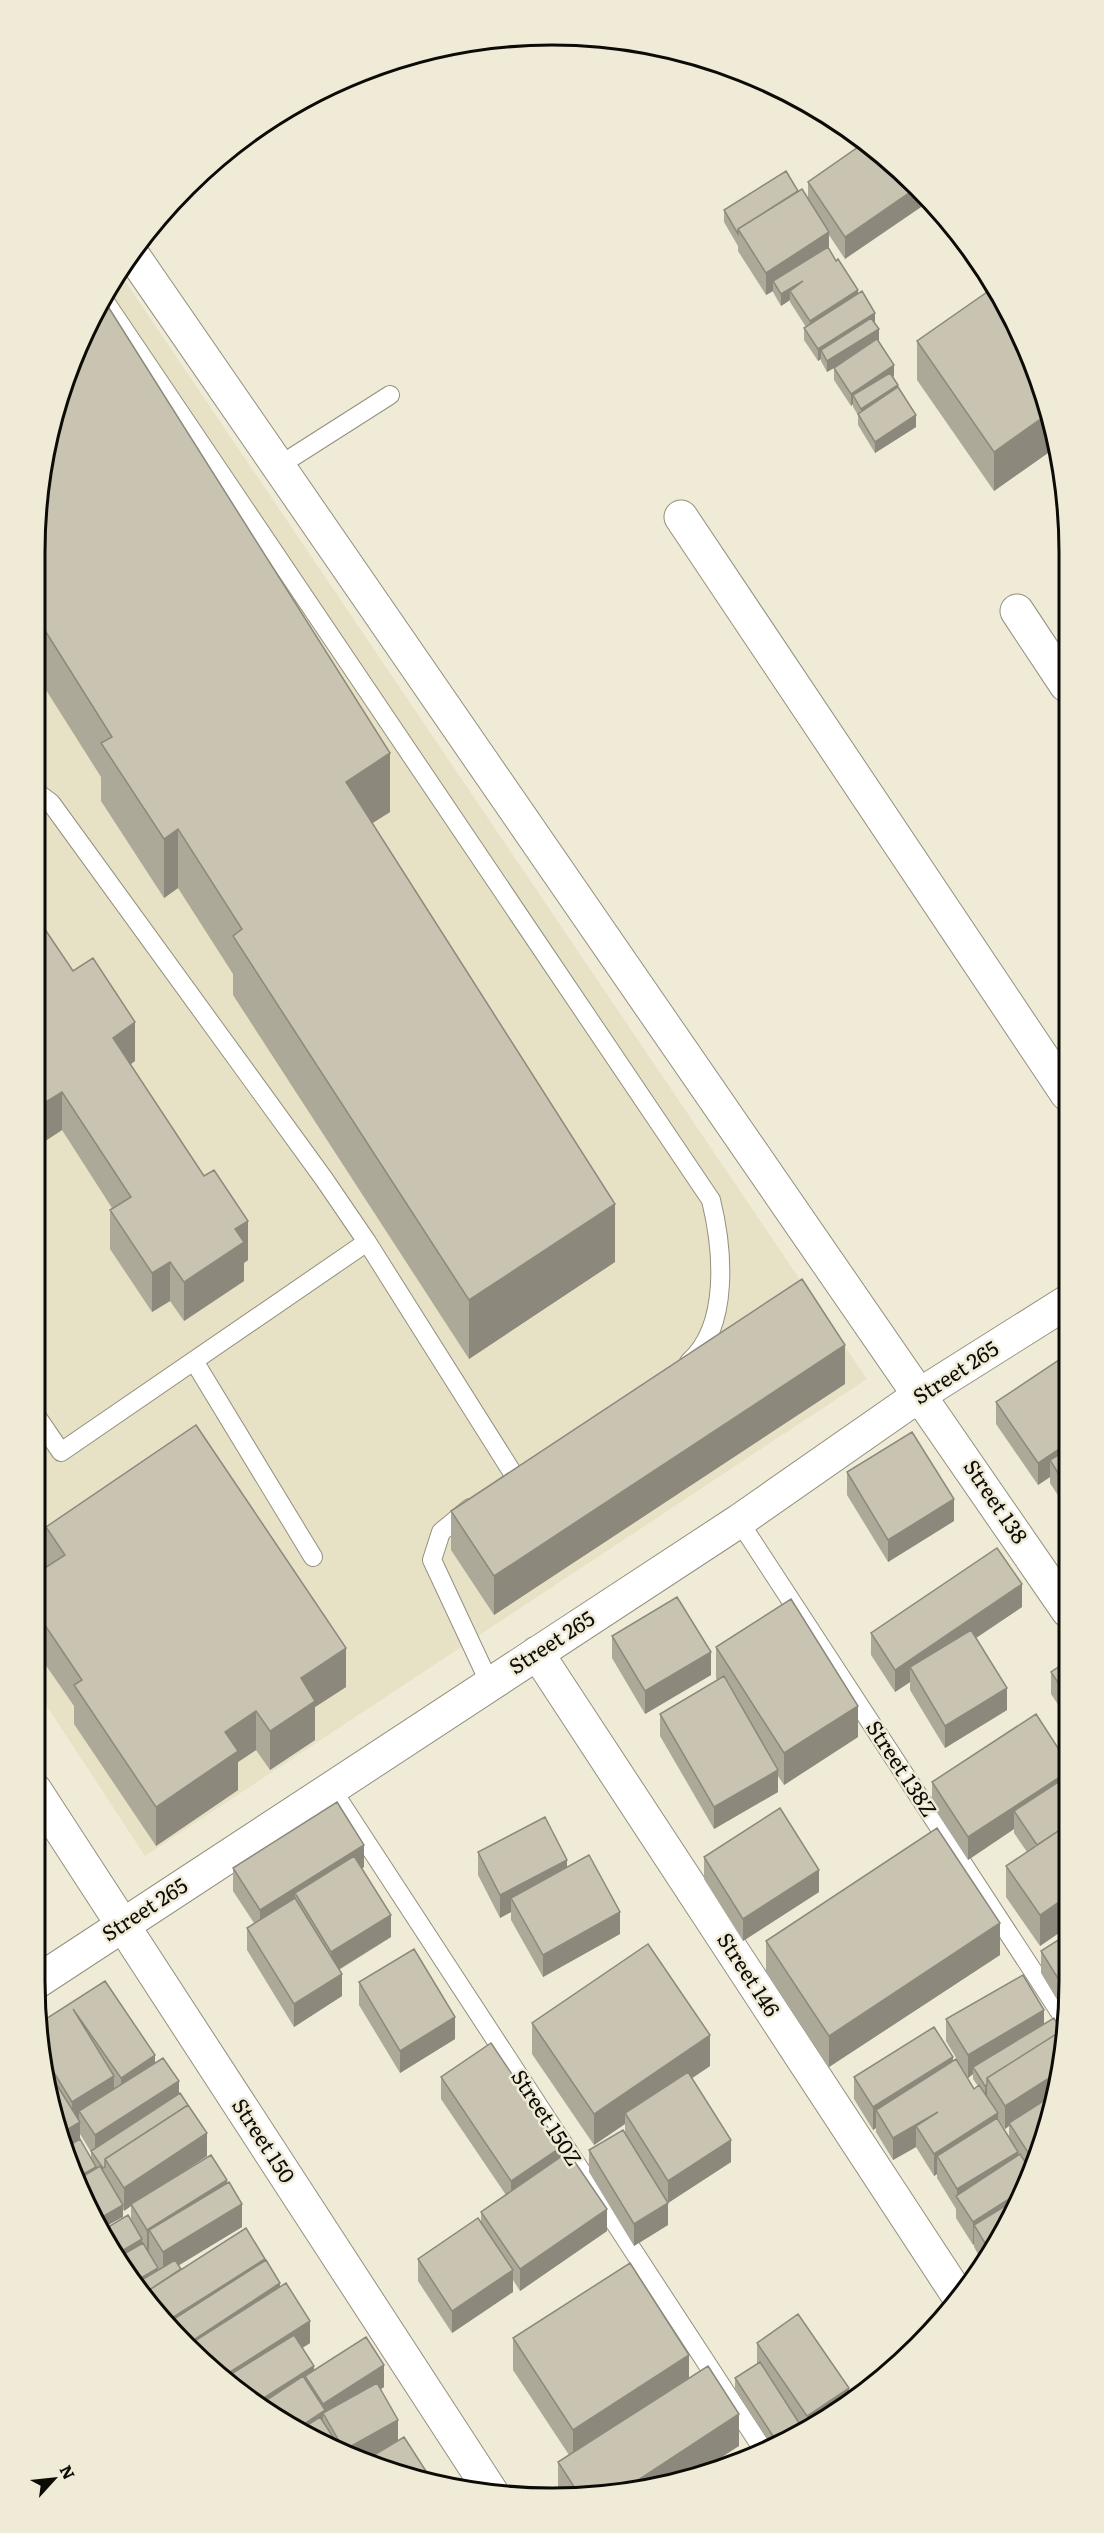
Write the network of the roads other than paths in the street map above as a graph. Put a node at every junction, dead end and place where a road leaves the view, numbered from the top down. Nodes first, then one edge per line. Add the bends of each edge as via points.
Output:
1 (137, 261) edge
2 (108, 307) edge
3 (390, 395) dead end
4 (278, 467) junction
5 (681, 517) dead end
6 (1017, 611) dead end
7 (1059, 674) edge
8 (45, 799) edge
9 (1059, 1082) edge
10 (368, 1242) junction
11 (1059, 1307) edge
12 (194, 1361) junction
13 (675, 1374) edge
14 (921, 1394) junction
15 (45, 1429) edge
16 (531, 1462) edge
17 (512, 1472) junction
18 (739, 1521) junction
19 (313, 1557) dead end
20 (1059, 1598) edge
21 (537, 1653) junction
22 (490, 1684) junction
23 (331, 1788) junction
24 (45, 1807) edge
25 (123, 1925) junction
26 (45, 1976) edge
27 (1058, 2009) edge
28 (954, 2290) edge
29 (759, 2443) edge
30 (486, 2484) edge

1 - 4 street, Street 138
2 - 13 lane via 711,1200 720,1238 718,1307 702,1351
3 - 4 lane
4 - 14 street, Street 138
5 - 9 street
6 - 7 street
8 - 10 lane
10 - 12 lane
10 - 17 lane
11 - 14 street, Street 265
12 - 15 lane via 61,1452
12 - 19 lane
14 - 18 street, Street 265
14 - 20 street, Street 138
16 - 17 lane
17 - 22 lane via 441,1532 432,1560
18 - 21 street, Street 265
18 - 27 lane, Street 138Z
21 - 22 street, Street 265
21 - 28 street, Street 146
22 - 23 street, Street 265
23 - 25 street, Street 265
23 - 29 lane, Street 150Z
24 - 25 street, Street 150
25 - 26 street, Street 265
25 - 30 street, Street 150

